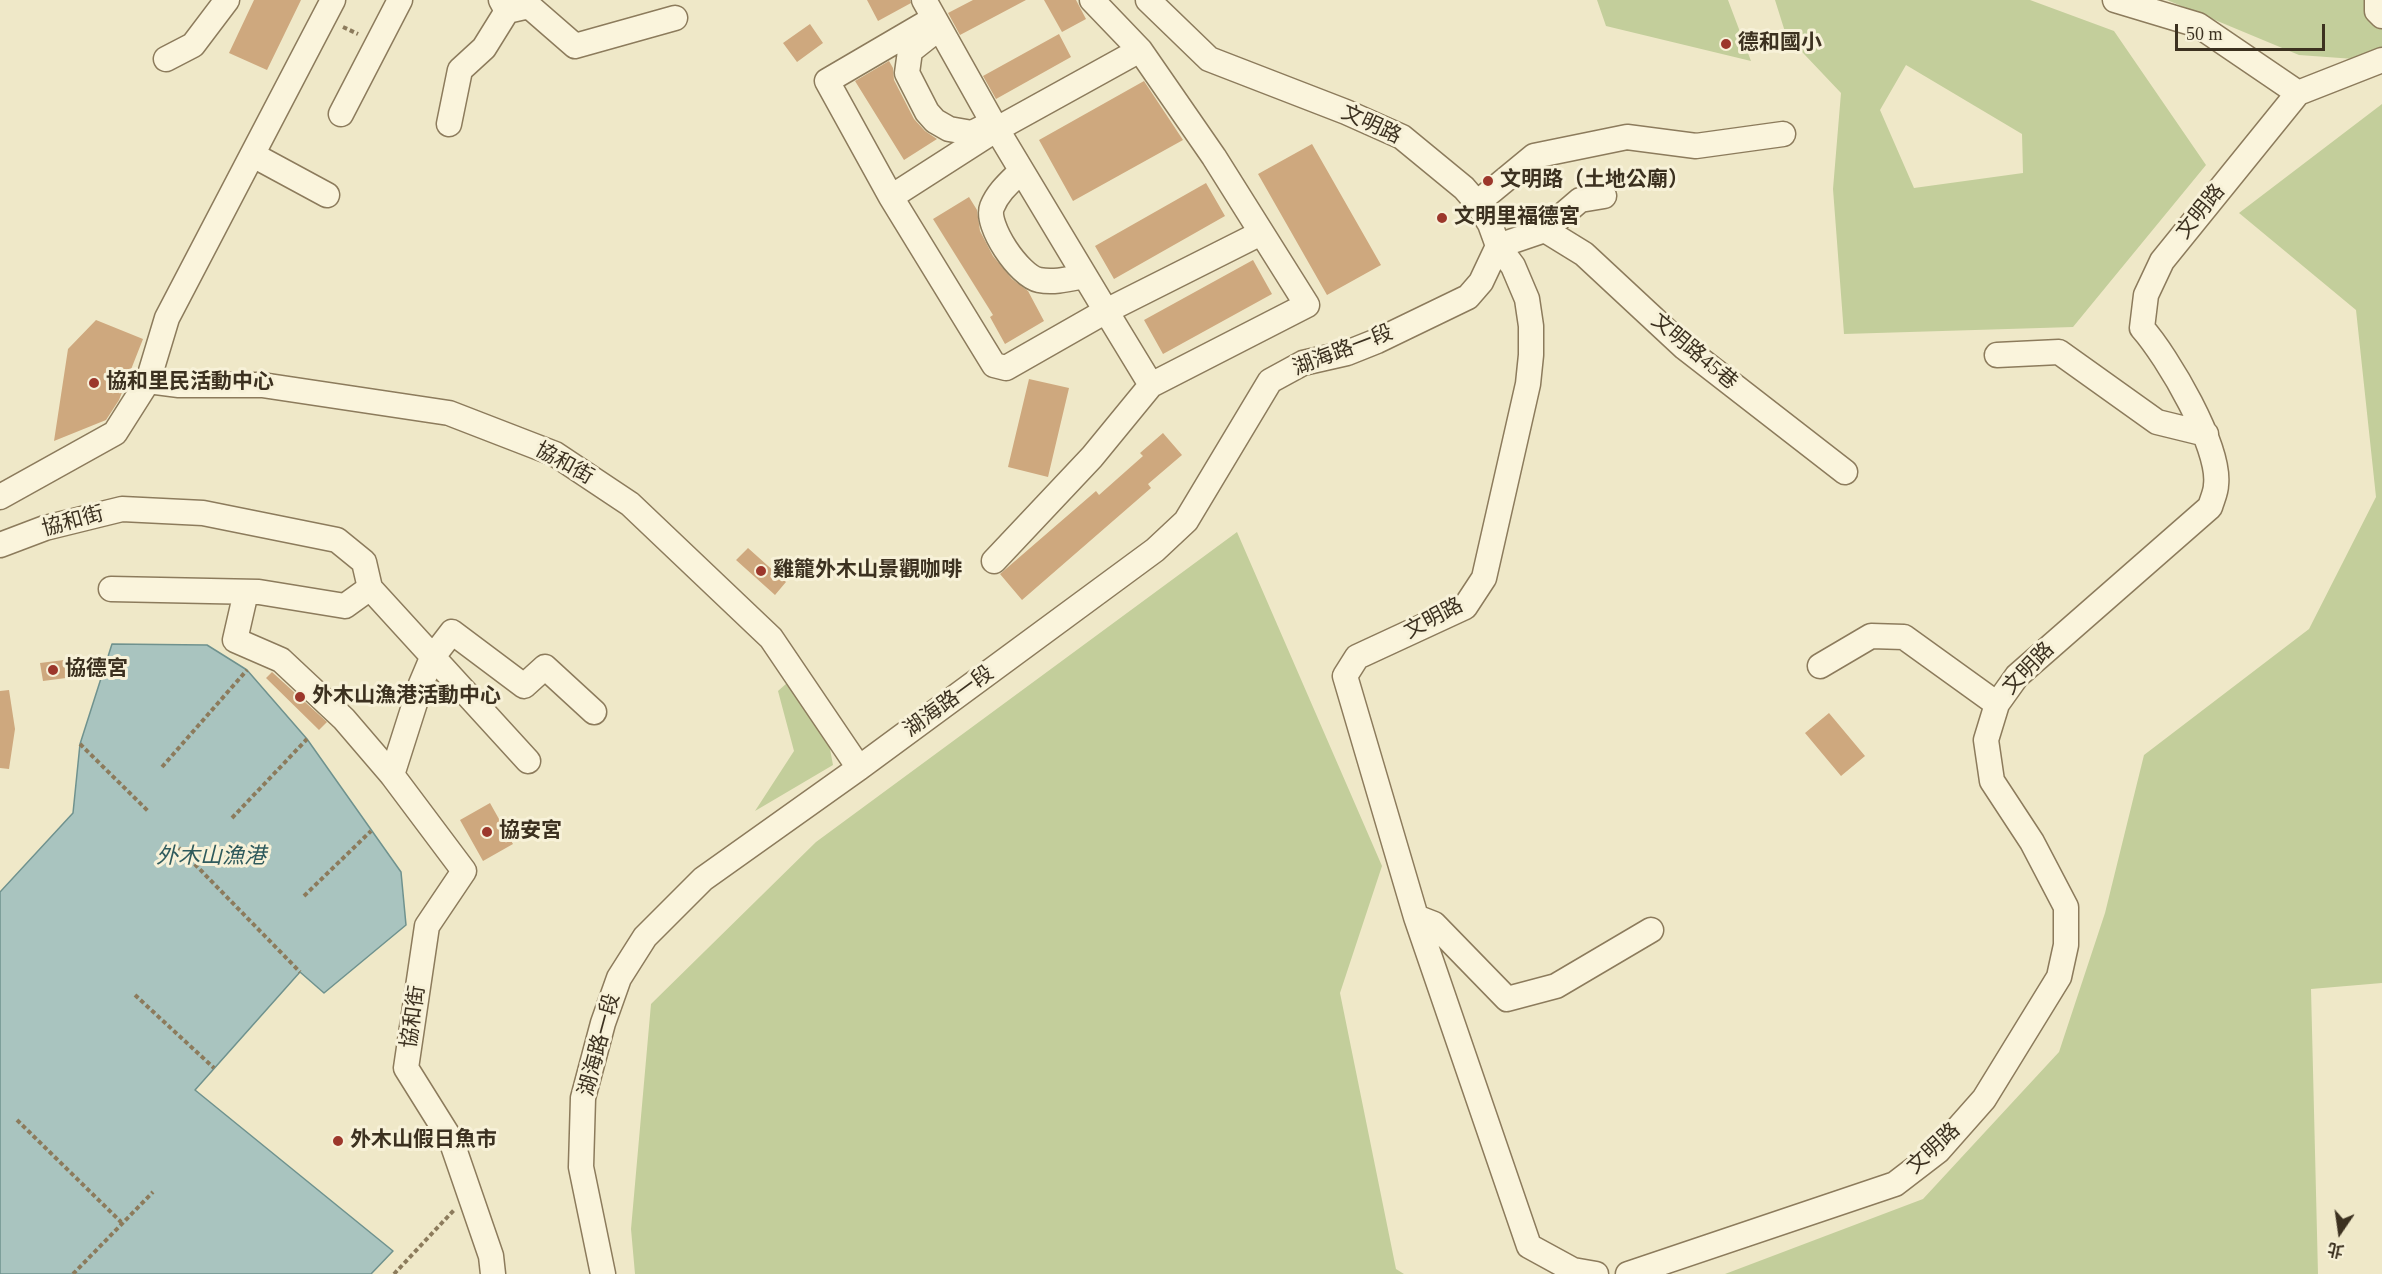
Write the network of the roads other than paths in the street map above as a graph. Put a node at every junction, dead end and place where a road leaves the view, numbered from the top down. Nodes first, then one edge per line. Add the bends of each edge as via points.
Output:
1 (227, 0) edge
2 (400, 0) edge
3 (1092, 0) edge
4 (1148, 0) edge
5 (2115, 0) edge
6 (2377, 0) edge
7 (522, 4) edge
8 (328, 9) edge
9 (931, 16) edge
10 (2382, 16) edge
11 (675, 18) dead end
12 (1140, 50) junction
13 (166, 59) dead end
14 (2382, 60) edge
15 (2298, 93) junction
16 (341, 114) dead end
17 (449, 124) dead end
18 (994, 126) junction
19 (1783, 134) dead end
20 (253, 155) junction
21 (1021, 171) junction
22 (327, 195) dead end
23 (891, 196) junction
24 (1604, 196) dead end
25 (1477, 204) junction
26 (1545, 230) junction
27 (1261, 233) junction
28 (1498, 246) junction
29 (1084, 276) junction
30 (1106, 311) junction
31 (1997, 355) dead end
32 (147, 381) junction
33 (1151, 385) junction
34 (2206, 434) junction
35 (1845, 472) dead end
36 (0, 497) edge
37 (0, 545) edge
38 (994, 561) dead end
39 (370, 588) junction
40 (111, 589) dead end
41 (246, 592) junction
42 (432, 658) junction
43 (1820, 666) dead end
44 (1997, 704) junction
45 (594, 712) dead end
46 (528, 760) dead end
47 (859, 768) junction
48 (392, 775) junction
49 (1416, 916) junction
50 (1651, 930) dead end
51 (493, 1274) edge
52 (603, 1274) edge
53 (1596, 1274) edge
54 (1628, 1274) edge

1 - 13 street via 193,45
2 - 16 street
3 - 12 street
4 - 25 street, 文明路 via 1209,59 1402,137 1464,188
5 - 15 street via 2198,26
6 - 10 street via 2377,11
7 - 11 street via 575,46
7 - 17 street via 460,70
8 - 20 street
9 - 18 street
9 - 18 street via 910,51 907,74 927,112 949,129 972,133
9 - 23 street via 821,73
12 - 18 street
12 - 27 street
14 - 15 street, 文明路
15 - 34 street, 文明路 via 2162,261 2146,295 2142,328 2158,345
18 - 21 street
18 - 23 street
19 - 25 street via 1696,146 1627,137 1534,156
20 - 22 street
20 - 32 street via 167,318
21 - 29 street
21 - 29 street via 1003,188 992,207 990,219 1004,245 1019,269 1037,280 1061,281
23 - 30 street via 994,365 1006,368
24 - 26 street via 1580,200
25 - 28 street, 文明路
26 - 28 street
26 - 35 street, 文明路45巷 via 1584,254 1684,347
27 - 30 street
27 - 33 street via 1307,304
28 - 47 street, 湖海路一段 via 1481,282 1468,297 1377,341 1303,363 1270,381 1186,521 1155,550
28 - 49 street, 文明路 via 1513,266 1527,299 1532,355 1484,578 1465,607 1357,657 1345,676
29 - 30 street
30 - 33 street
31 - 34 street via 2059,352 2157,422
32 - 36 street via 115,433
32 - 47 street, 協和街 via 262,385 449,413 555,454 630,504 771,638
33 - 38 street via 1092,457
34 - 44 street, 文明路 via 2214,456 2217,484 2210,507 2017,676
37 - 39 street, 協和街 via 45,528 122,509 203,513 337,540 364,562
39 - 41 street via 345,606
39 - 42 street, 協和街
40 - 41 street
41 - 48 street, 協和街 via 235,640 280,660 344,719
42 - 45 street via 452,632 524,686 545,667
42 - 46 street, 協和街
42 - 48 street
43 - 44 street via 1871,636 1904,637
44 - 54 street, 文明路 via 1986,741 1992,781 2032,842 2066,907 2066,945 2059,977 1984,1099 1938,1152 1895,1184
47 - 52 street, 湖海路一段 via 703,879 645,937 619,978 583,1098 581,1167
48 - 51 street, 協和街 via 464,871 427,926 406,1068 451,1140
49 - 50 street via 1434,924 1507,999 1556,986
49 - 53 street, 文明路 via 1529,1246 1573,1270

